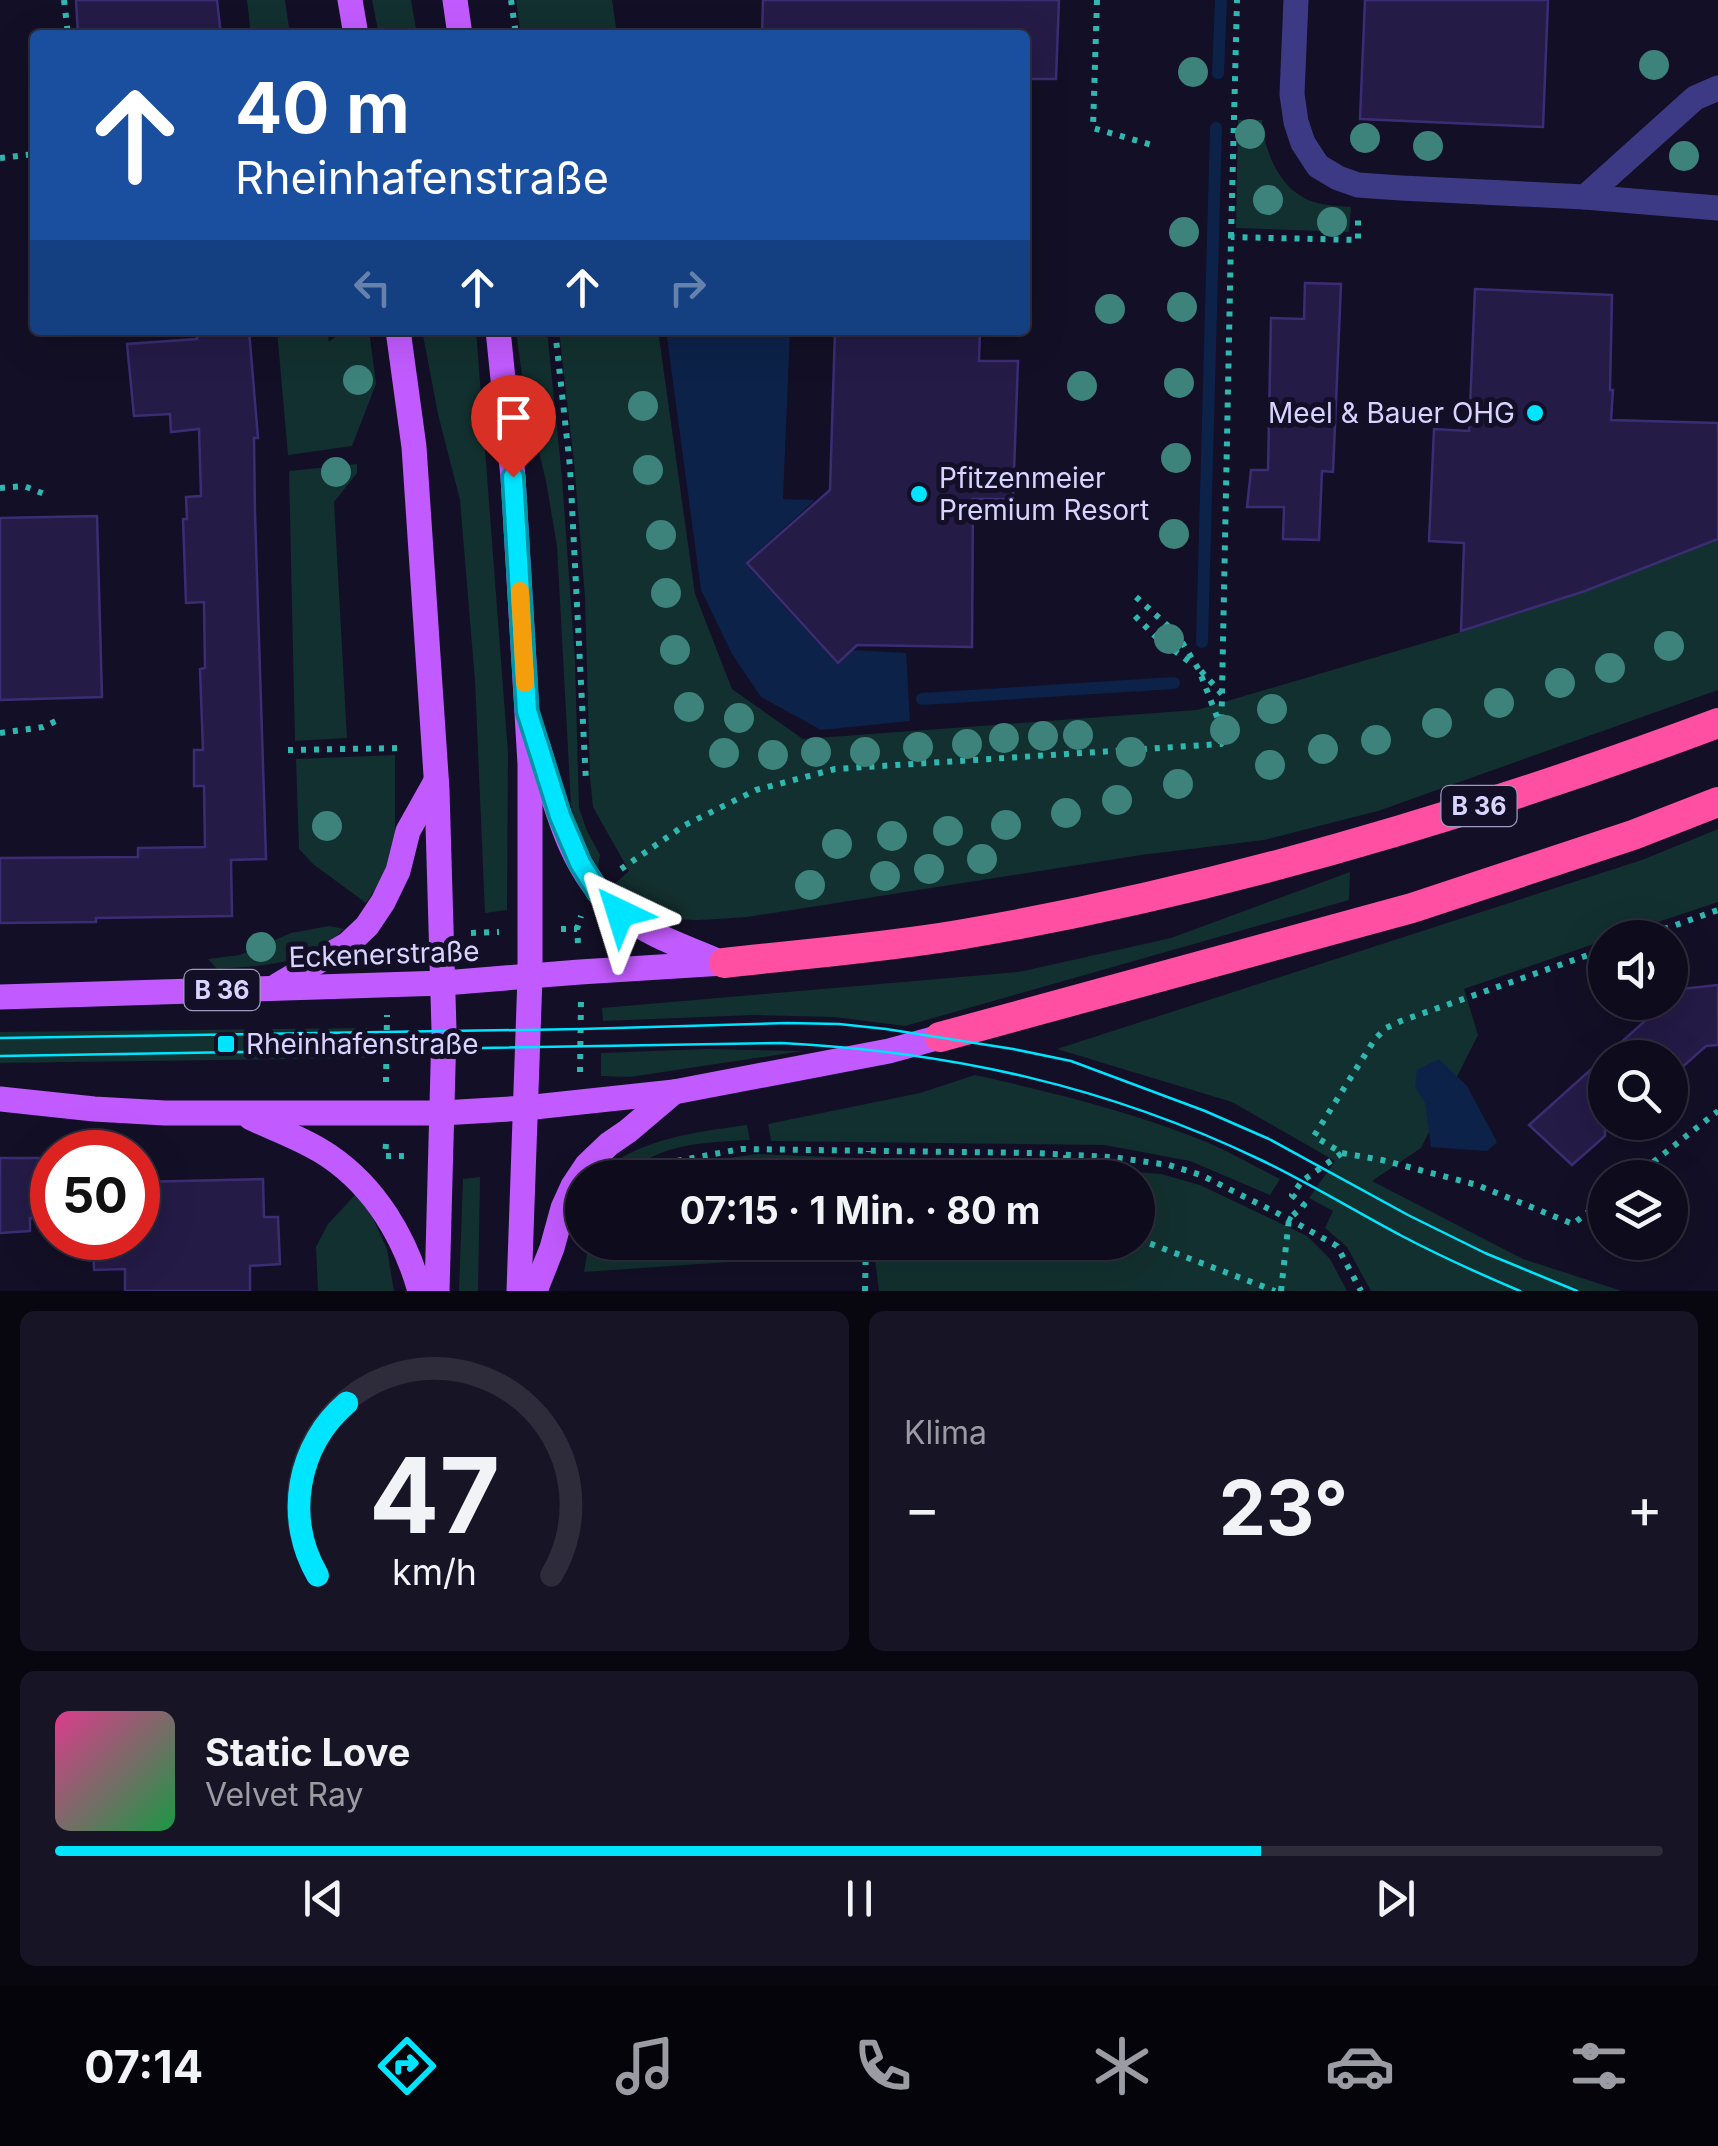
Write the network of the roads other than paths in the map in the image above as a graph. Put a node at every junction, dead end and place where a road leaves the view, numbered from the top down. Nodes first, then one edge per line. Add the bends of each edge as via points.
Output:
1 (350, 0) edge
2 (455, 0) edge
3 (1296, 0) edge
4 (355, 30) edge
5 (459, 30) edge
6 (1718, 88) edge
7 (1584, 198) junction
8 (1718, 208) edge
9 (399, 335) edge
10 (499, 335) edge
11 (527, 711) junction
12 (1718, 722) edge
13 (436, 781) junction
14 (1718, 802) edge
15 (724, 963) junction
16 (530, 976) junction
17 (444, 983) junction
18 (272, 988) junction
19 (0, 997) edge
20 (940, 1038) joint
21 (674, 1092) junction
22 (0, 1099) edge
23 (525, 1108) junction
24 (442, 1112) junction
25 (242, 1114) junction
26 (420, 1291) edge
27 (437, 1291) edge
28 (518, 1291) edge
29 (534, 1291) edge

1 - 4 main road
2 - 5 main road
3 - 7 street via 1292,94 1303,143 1318,166 1358,185
6 - 7 street via 1695,98
7 - 8 street
9 - 13 main road via 414,447
10 - 11 main road
11 - 15 main road via 560,816 598,892 662,938
11 - 16 main road
12 - 15 highway, B 36 via 1388,835 1133,900 956,935
13 - 17 main road
13 - 18 main road via 367,926
14 - 20 highway via 1412,908
15 - 16 main road, B 36
16 - 17 main road, Eckenerstraße / B 36
16 - 23 main road
17 - 18 main road, Eckenerstraße / B 36
17 - 24 main road
18 - 19 main road, Eckenerstraße / B 36
20 - 21 main road
21 - 23 main road
21 - 29 main road via 587,1166 563,1208
22 - 25 main road
23 - 24 main road
23 - 28 main road
24 - 25 main road
24 - 27 main road
25 - 26 main road via 308,1144 352,1174 388,1214

